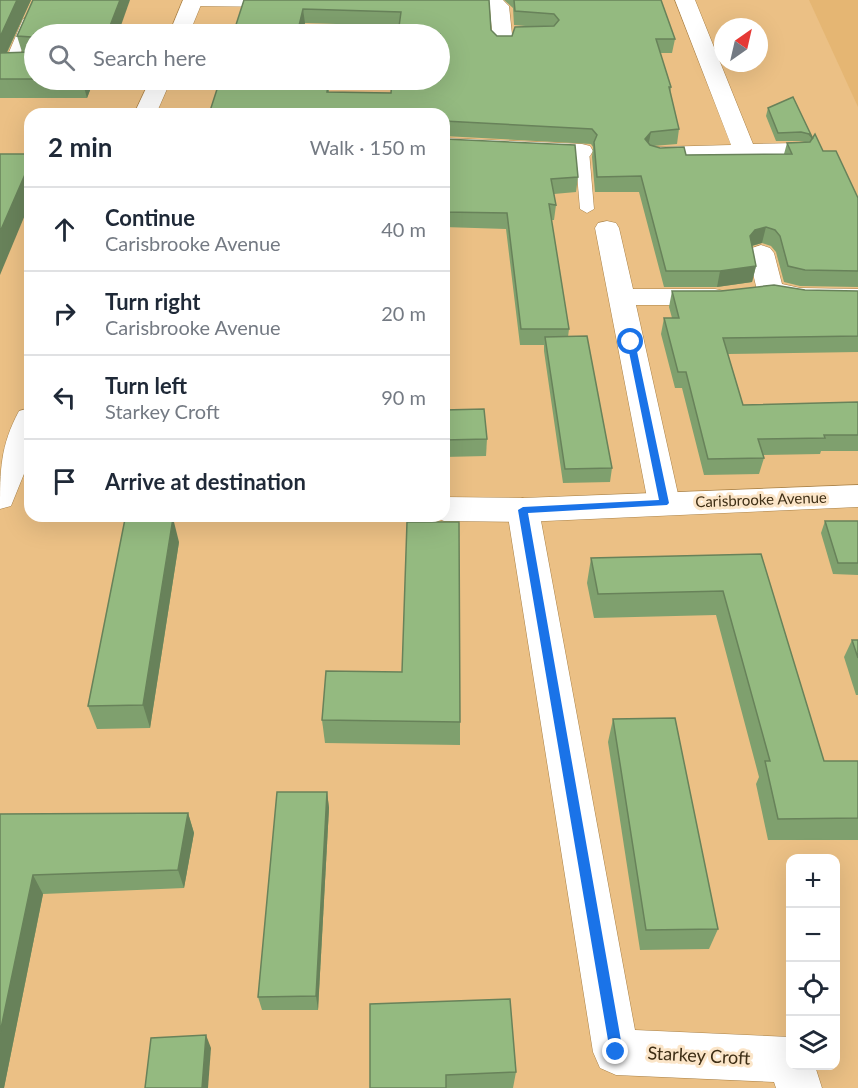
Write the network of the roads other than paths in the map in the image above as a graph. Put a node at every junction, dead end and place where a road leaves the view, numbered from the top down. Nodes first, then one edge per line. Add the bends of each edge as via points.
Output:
1 (193, 0) edge
2 (685, 0) edge
3 (305, 1) edge
4 (421, 2) edge
5 (33, 12) edge
6 (27, 24) edge
7 (183, 24) edge
8 (24, 29) edge
9 (524, 34) edge
10 (24, 63) edge
11 (5, 64) edge
12 (156, 90) edge
13 (148, 108) edge
14 (450, 145) edge
15 (798, 150) edge
16 (582, 151) joint
17 (745, 152) junction
18 (657, 154) edge
19 (587, 209) dead end
20 (607, 228) dead end
21 (761, 253) dead end
22 (752, 292) junction
23 (621, 297) junction
24 (858, 297) edge
25 (24, 439) edge
26 (858, 496) edge
27 (0, 498) edge
28 (664, 503) junction
29 (450, 509) edge
30 (523, 510) junction
31 (786, 1060) edge
32 (794, 1070) edge
33 (799, 1088) edge

1 - 3 street
1 - 7 street
2 - 17 street
4 - 9 street via 494,3 501,10 503,39
5 - 6 lane
8 - 11 lane
10 - 11 street
12 - 13 street
14 - 16 street
15 - 17 street
16 - 19 lane
17 - 18 street
20 - 23 street
21 - 22 street
22 - 23 street via 717,297
22 - 24 street
23 - 28 street
25 - 27 street
26 - 28 street, Carisbrooke Avenue
28 - 30 street, Carisbrooke Avenue
29 - 30 street, Carisbrooke Avenue
30 - 31 street, Starkey Croft via 616,1052
32 - 33 street

